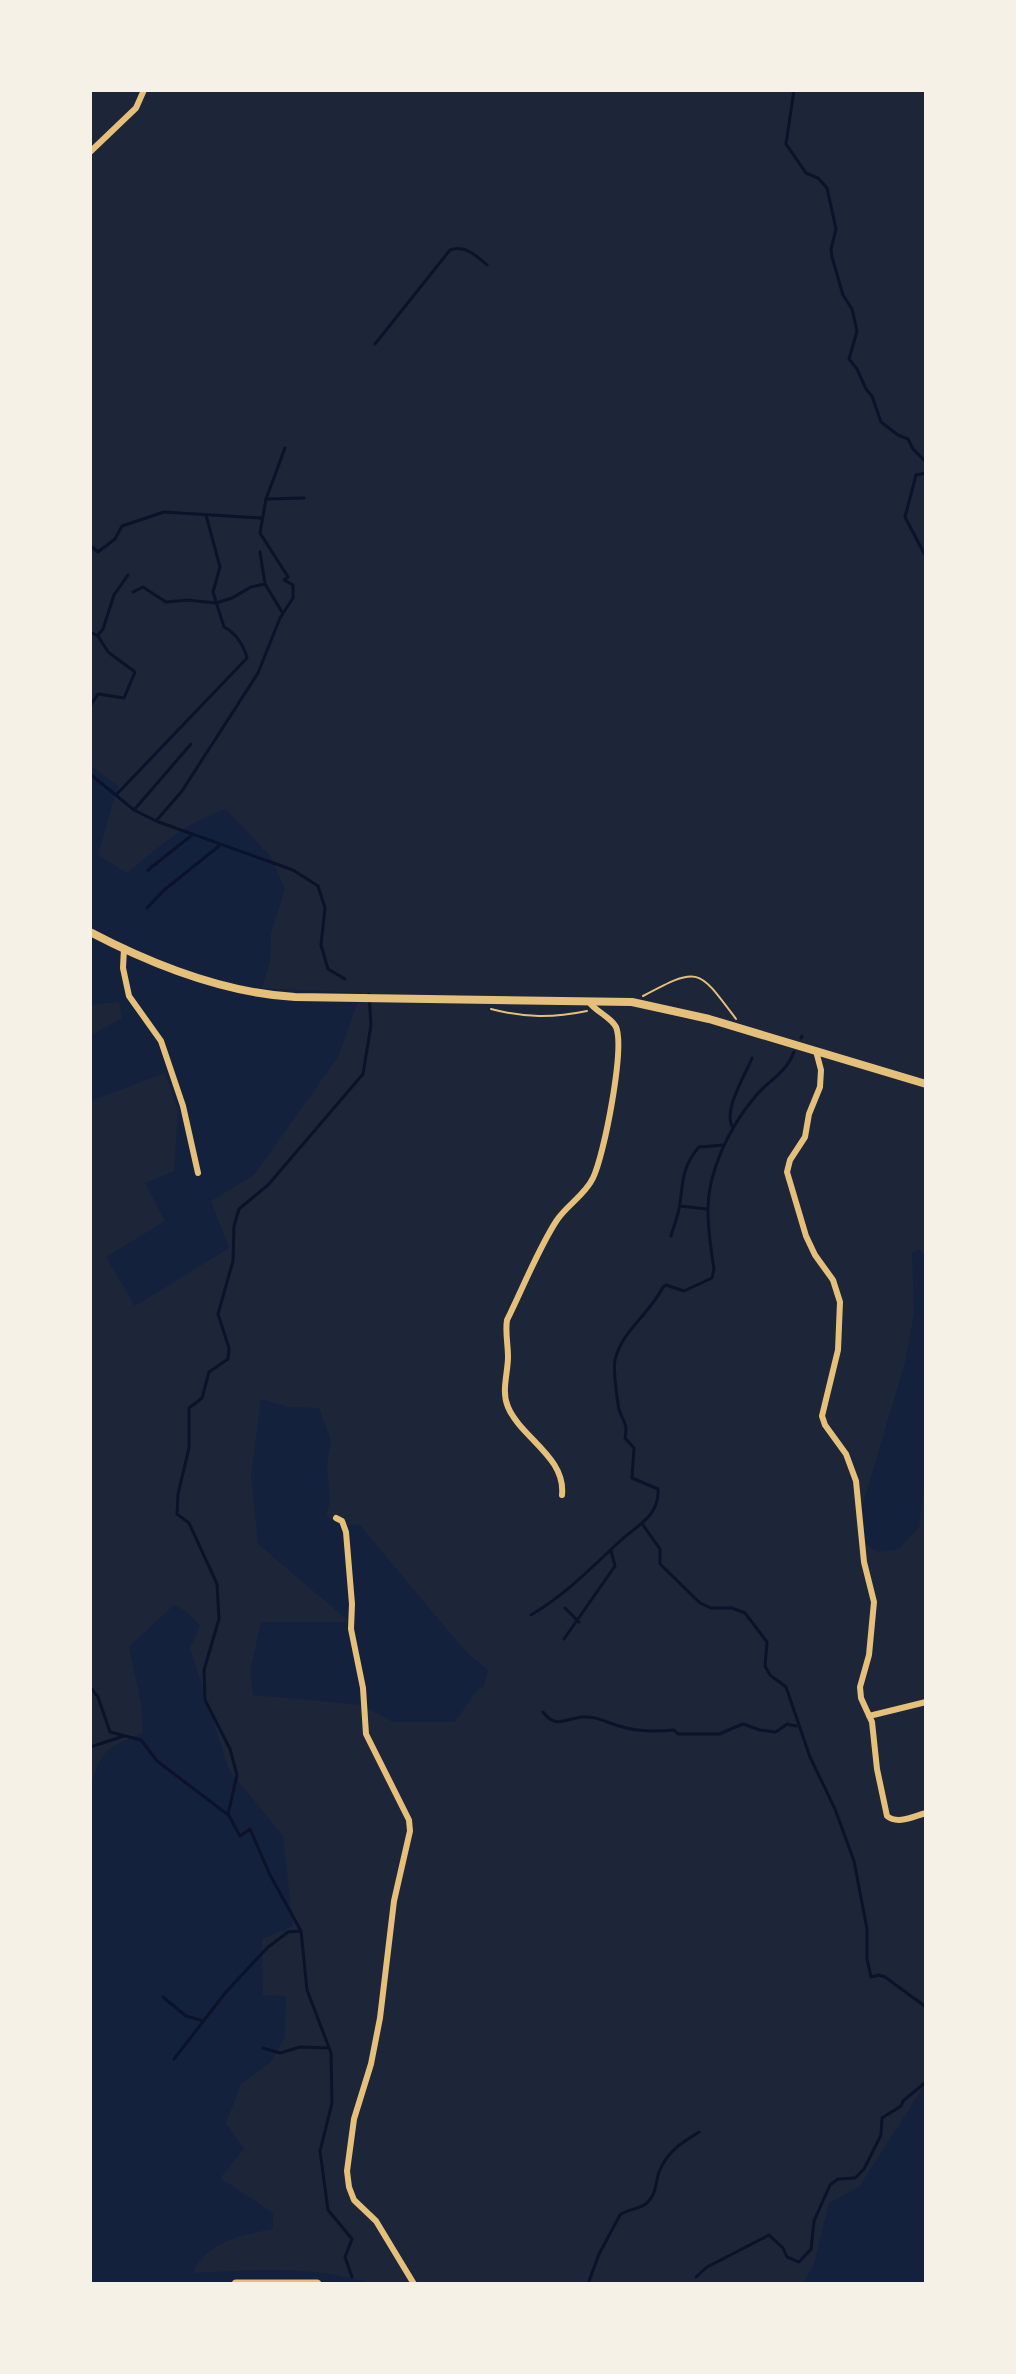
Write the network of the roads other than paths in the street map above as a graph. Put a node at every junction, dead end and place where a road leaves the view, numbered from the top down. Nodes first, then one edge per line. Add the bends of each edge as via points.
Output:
1 (144, 90) edge
2 (90, 152) edge
3 (90, 932) edge
4 (124, 948) junction
5 (590, 1006) junction
6 (816, 1051) junction
7 (926, 1084) edge
8 (198, 1173) dead end
9 (562, 1495) dead end
10 (336, 1518) dead end
11 (926, 1702) edge
12 (869, 1716) junction
13 (926, 1813) edge
14 (236, 2284) edge
15 (317, 2284) edge
16 (414, 2284) edge

1 - 2 street via 129,117
3 - 4 main road
4 - 5 main road via 220,986 276,996
4 - 8 street via 129,996 161,1041
5 - 6 main road via 632,1002 668,1009
5 - 9 street via 610,1019 618,1036 602,1150 591,1183 554,1225 506,1327 507,1403 557,1469
6 - 7 main road
6 - 12 street via 820,1087 805,1137 787,1172 806,1236 840,1302 838,1350 822,1416 856,1481 864,1562 874,1602 860,1687
10 - 16 street via 346,1532 351,1629 366,1734 410,1831 394,1901 380,2018 354,2119 347,2171 354,2200 376,2221
11 - 12 street
12 - 13 street via 887,1816 899,1820
14 - 15 main road

